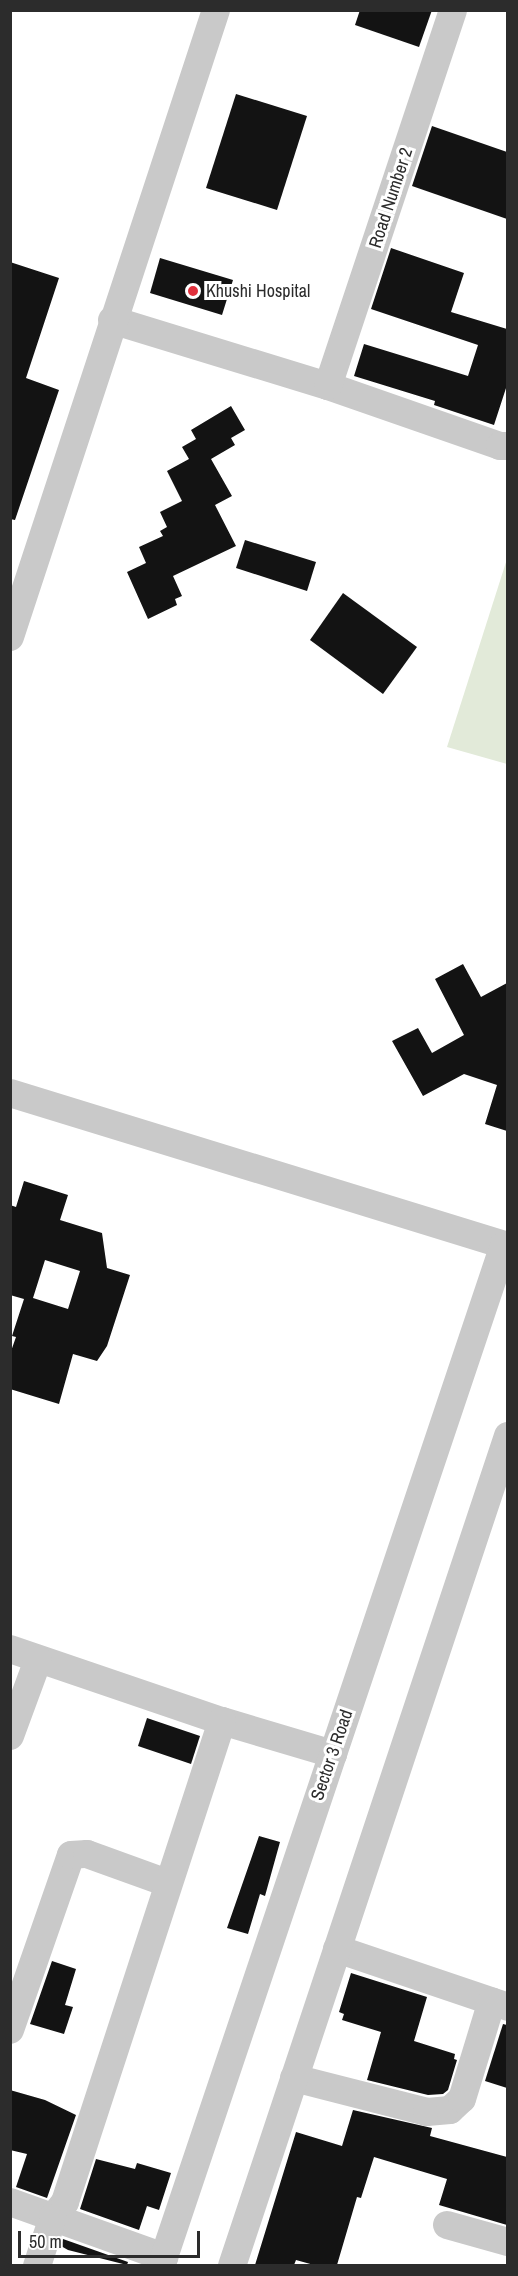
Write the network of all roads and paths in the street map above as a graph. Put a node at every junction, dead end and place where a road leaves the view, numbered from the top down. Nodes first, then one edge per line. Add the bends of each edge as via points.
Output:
1 (216, 10) edge
2 (453, 10) edge
3 (112, 320) junction
4 (328, 386) junction
5 (507, 446) edge
6 (10, 637) edge
7 (10, 1093) edge
8 (506, 1245) edge
9 (507, 1436) edge
10 (10, 1649) edge
11 (38, 1660) junction
12 (222, 1721) junction
13 (10, 1736) edge
14 (333, 1754) junction
15 (167, 1883) junction
16 (337, 1949) junction
17 (500, 2004) edge
18 (10, 2031) edge
19 (294, 2078) junction
20 (10, 2202) edge
21 (53, 2217) junction
22 (447, 2225) dead end
23 (507, 2242) edge
24 (163, 2261) edge
25 (38, 2265) edge
26 (232, 2265) edge

1 - 3 street
2 - 4 street, Road Number 2
3 - 4 street
3 - 6 street
4 - 5 street
7 - 8 street
8 - 14 street, Sector 3 Road
9 - 16 street
10 - 11 street
11 - 12 street
11 - 13 street
12 - 14 street
12 - 15 street
14 - 24 street, Sector 3 Road
15 - 18 street via 87,1854 71,1855
15 - 21 street via 65,2202
16 - 17 street
16 - 19 street
17 - 19 street via 462,2099 450,2110 427,2112
19 - 26 street
20 - 21 street
21 - 24 street
21 - 25 street
22 - 23 street

